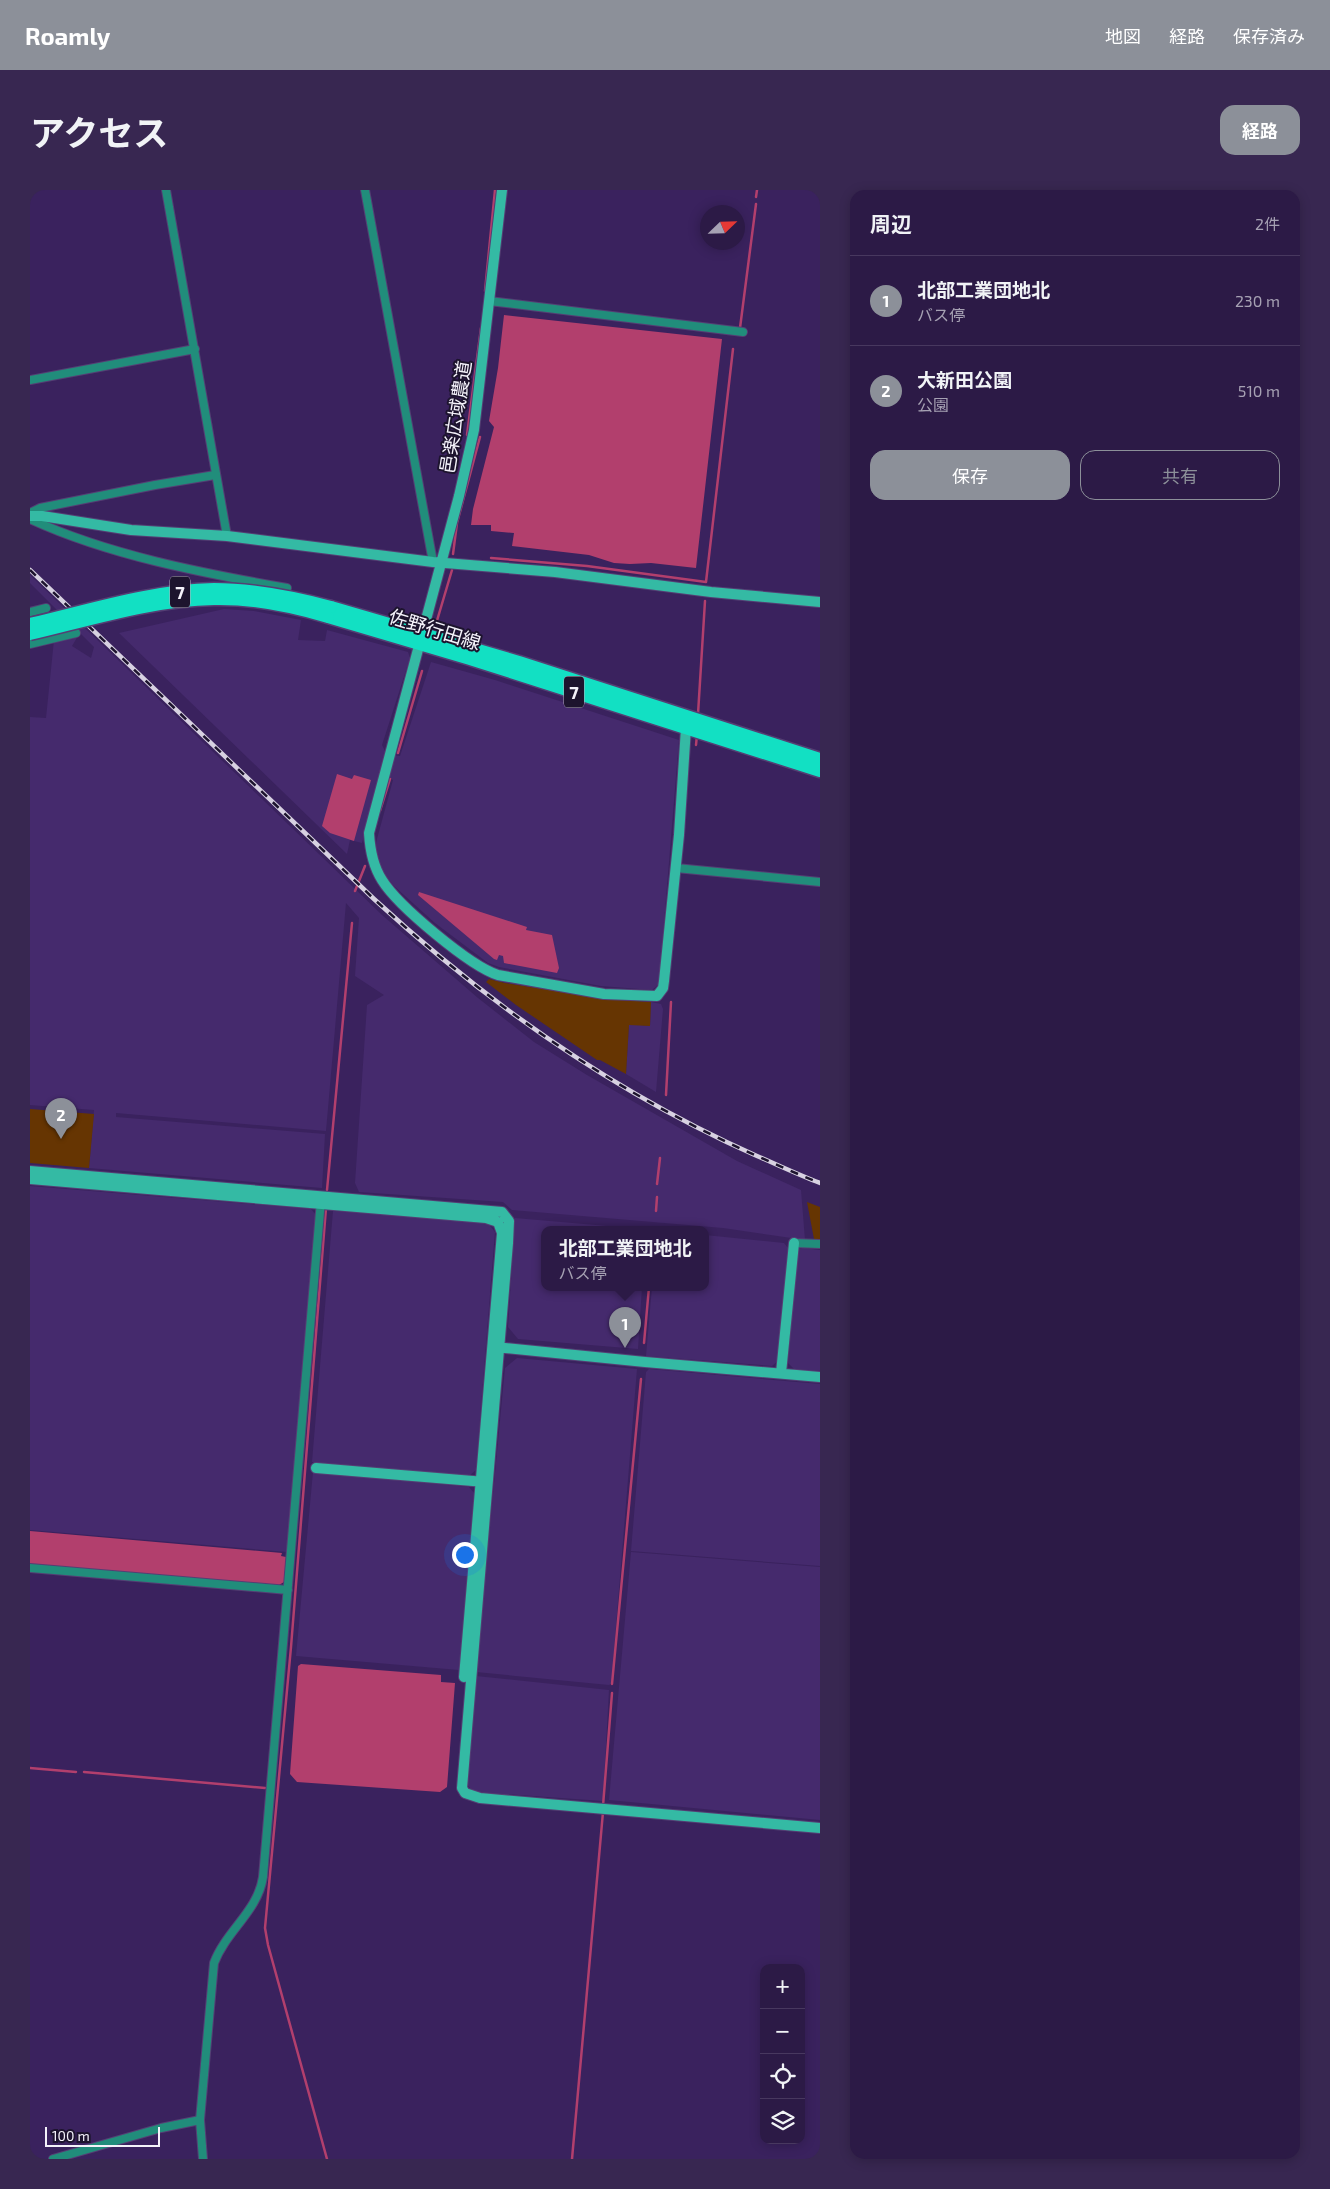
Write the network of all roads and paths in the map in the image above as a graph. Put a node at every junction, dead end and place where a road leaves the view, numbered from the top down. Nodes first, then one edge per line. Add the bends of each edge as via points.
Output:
1 (166, 190) edge
2 (365, 190) edge
3 (502, 190) edge
4 (489, 301) junction
5 (743, 332) dead end
6 (195, 349) junction
7 (30, 380) edge
8 (215, 475) junction
9 (30, 516) edge
10 (227, 536) junction
11 (437, 563) junction
12 (287, 588) dead end
13 (820, 602) edge
14 (46, 608) dead end
15 (30, 612) edge
16 (329, 612) junction
17 (30, 624) edge
18 (76, 633) dead end
19 (30, 634) edge
20 (421, 639) junction
21 (30, 644) edge
22 (686, 728) junction
23 (820, 759) edge
24 (820, 771) edge
25 (676, 868) junction
26 (820, 882) edge
27 (30, 1171) edge
28 (30, 1179) edge
29 (321, 1200) junction
30 (794, 1243) joint
31 (820, 1244) edge
32 (496, 1347) junction
33 (781, 1373) junction
34 (820, 1377) edge
35 (316, 1468) dead end
36 (484, 1482) junction
37 (30, 1568) edge
38 (288, 1590) junction
39 (820, 1828) edge
40 (200, 2120) junction
41 (53, 2159) edge
42 (203, 2159) edge

1 - 6 street
2 - 11 street
3 - 4 street, 邑楽広域農道
4 - 5 street
4 - 11 street, 邑楽広域農道 via 474,430
6 - 7 street
6 - 8 street
8 - 9 street via 40,508
8 - 10 street
9 - 10 street via 131,530
9 - 12 street via 59,533 173,566
10 - 11 street
11 - 13 street via 556,572
11 - 20 street, 邑楽広域農道
14 - 15 street
16 - 17 main road, 佐野行田線 / 7, bridge via 269,593 214,589 160,595
16 - 19 main road, 佐野行田線 / 7, bridge via 214,599 163,604
16 - 20 main road, 佐野行田線 / 7
18 - 21 street
20 - 22 main road, 佐野行田線 / 7
20 - 23 main road, 佐野行田線 / 7 via 519,662
20 - 25 street, 邑楽広域農道 via 369,833 373,862 382,880 410,910 442,938 493,973 604,994 653,997 663,988
22 - 24 main road, 佐野行田線 / 7
22 - 25 street, 邑楽広域農道
25 - 26 street
27 - 29 street
28 - 29 street
29 - 32 street via 502,1212 510,1226
29 - 38 street
30 - 31 street
30 - 33 street
32 - 33 street
32 - 36 street
33 - 34 street
35 - 36 street
36 - 39 street via 461,1784 465,1793 480,1798
37 - 38 street
38 - 40 street via 264,1877 256,1901 224,1943 214,1963
40 - 41 street
40 - 42 street

